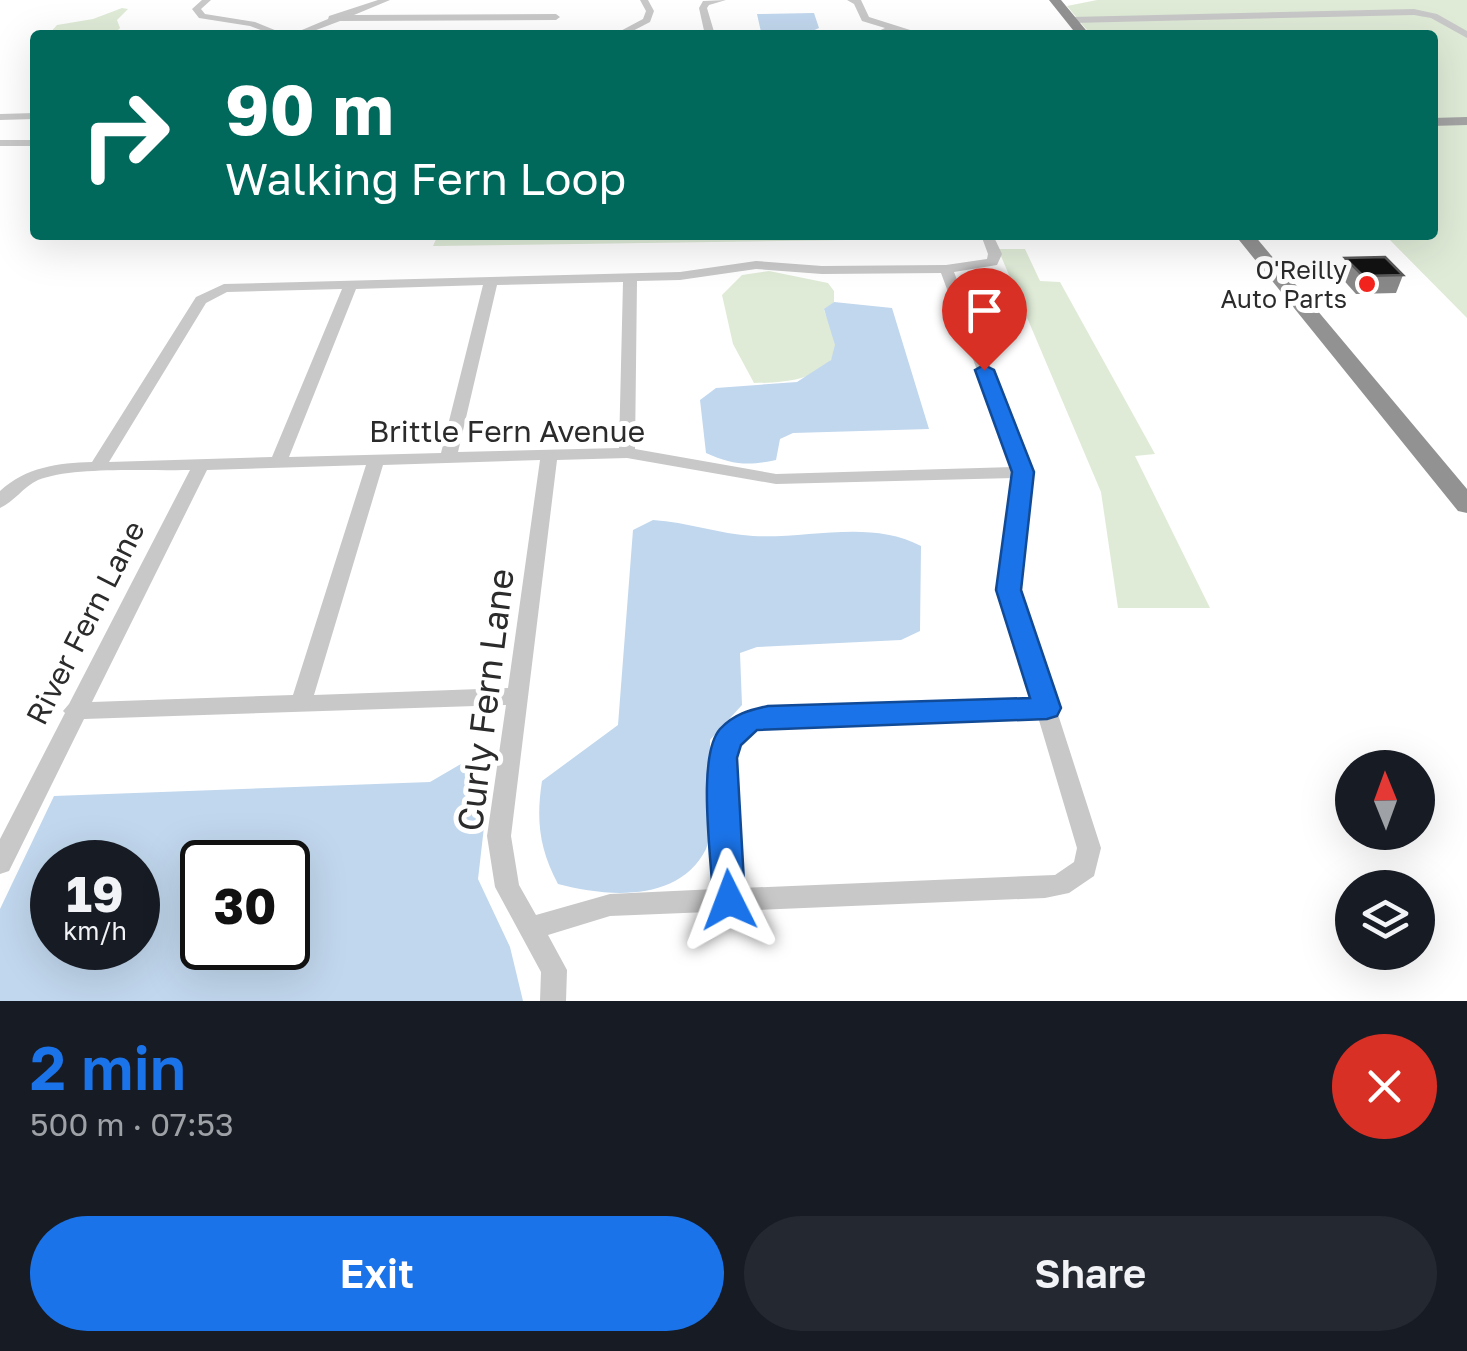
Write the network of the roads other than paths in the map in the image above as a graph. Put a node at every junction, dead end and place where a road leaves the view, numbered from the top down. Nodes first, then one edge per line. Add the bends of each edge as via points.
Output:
1 (208, 0) edge
2 (374, 0) edge
3 (386, 0) edge
4 (644, 0) edge
5 (722, 0) edge
6 (851, 0) edge
7 (1043, 0) edge
8 (1054, 0) edge
9 (556, 17) dead end
10 (335, 19) junction
11 (894, 28) junction
12 (1072, 28) edge
13 (269, 30) edge
14 (299, 30) edge
15 (307, 30) edge
16 (632, 30) edge
17 (709, 30) edge
18 (889, 30) edge
19 (902, 30) edge
20 (1467, 35) edge
21 (30, 116) edge
22 (0, 118) edge
23 (1438, 122) edge
24 (1467, 122) edge
25 (30, 142) edge
26 (0, 143) edge
27 (988, 240) edge
28 (1248, 240) edge
29 (946, 269) junction
30 (630, 277) junction
31 (491, 280) junction
32 (351, 284) junction
33 (627, 453) junction
34 (550, 455) junction
35 (448, 458) junction
36 (376, 460) junction
37 (278, 462) junction
38 (201, 464) junction
39 (97, 468) junction
40 (1023, 472) junction
41 (0, 502) edge
42 (1467, 505) edge
43 (519, 696) junction
44 (301, 702) junction
45 (1047, 708) junction
46 (74, 711) junction
47 (0, 863) edge
48 (729, 900) junction
49 (530, 928) junction
50 (553, 1001) edge

1 - 13 street via 196,9 202,16
2 - 10 street
3 - 10 street
4 - 16 street via 650,11
5 - 17 street via 703,8
6 - 11 street via 867,20
7 - 12 highway
8 - 12 highway
9 - 10 street
10 - 14 street
10 - 15 street
11 - 18 street
11 - 19 street
12 - 20 street via 1414,12
21 - 22 street
23 - 24 main road
25 - 26 street
27 - 29 street via 992,262
28 - 42 highway
29 - 30 street via 772,264
29 - 40 street
30 - 31 street
30 - 33 street
31 - 32 street
31 - 35 street
32 - 37 street
32 - 39 street via 234,286 206,295
33 - 34 street, Brittle Fern Avenue
33 - 40 street, Brittle Fern Avenue via 776,479
34 - 35 street, Brittle Fern Avenue
34 - 43 street, Curly Fern Lane
35 - 36 street, Brittle Fern Avenue
36 - 37 street, Brittle Fern Avenue
36 - 44 street
37 - 38 street, Brittle Fern Avenue
38 - 39 street, Brittle Fern Avenue
38 - 46 street, River Fern Lane
39 - 41 street, Brittle Fern Avenue via 37,474
40 - 45 street via 1008,590
43 - 44 street
43 - 49 street, Curly Fern Lane via 500,856
44 - 46 street
45 - 48 street via 749,721 728,739 722,758
45 - 48 street via 1089,848 1076,877 1045,888
46 - 47 street, River Fern Lane
48 - 49 street via 610,905
49 - 50 street, Curly Fern Lane via 554,970

